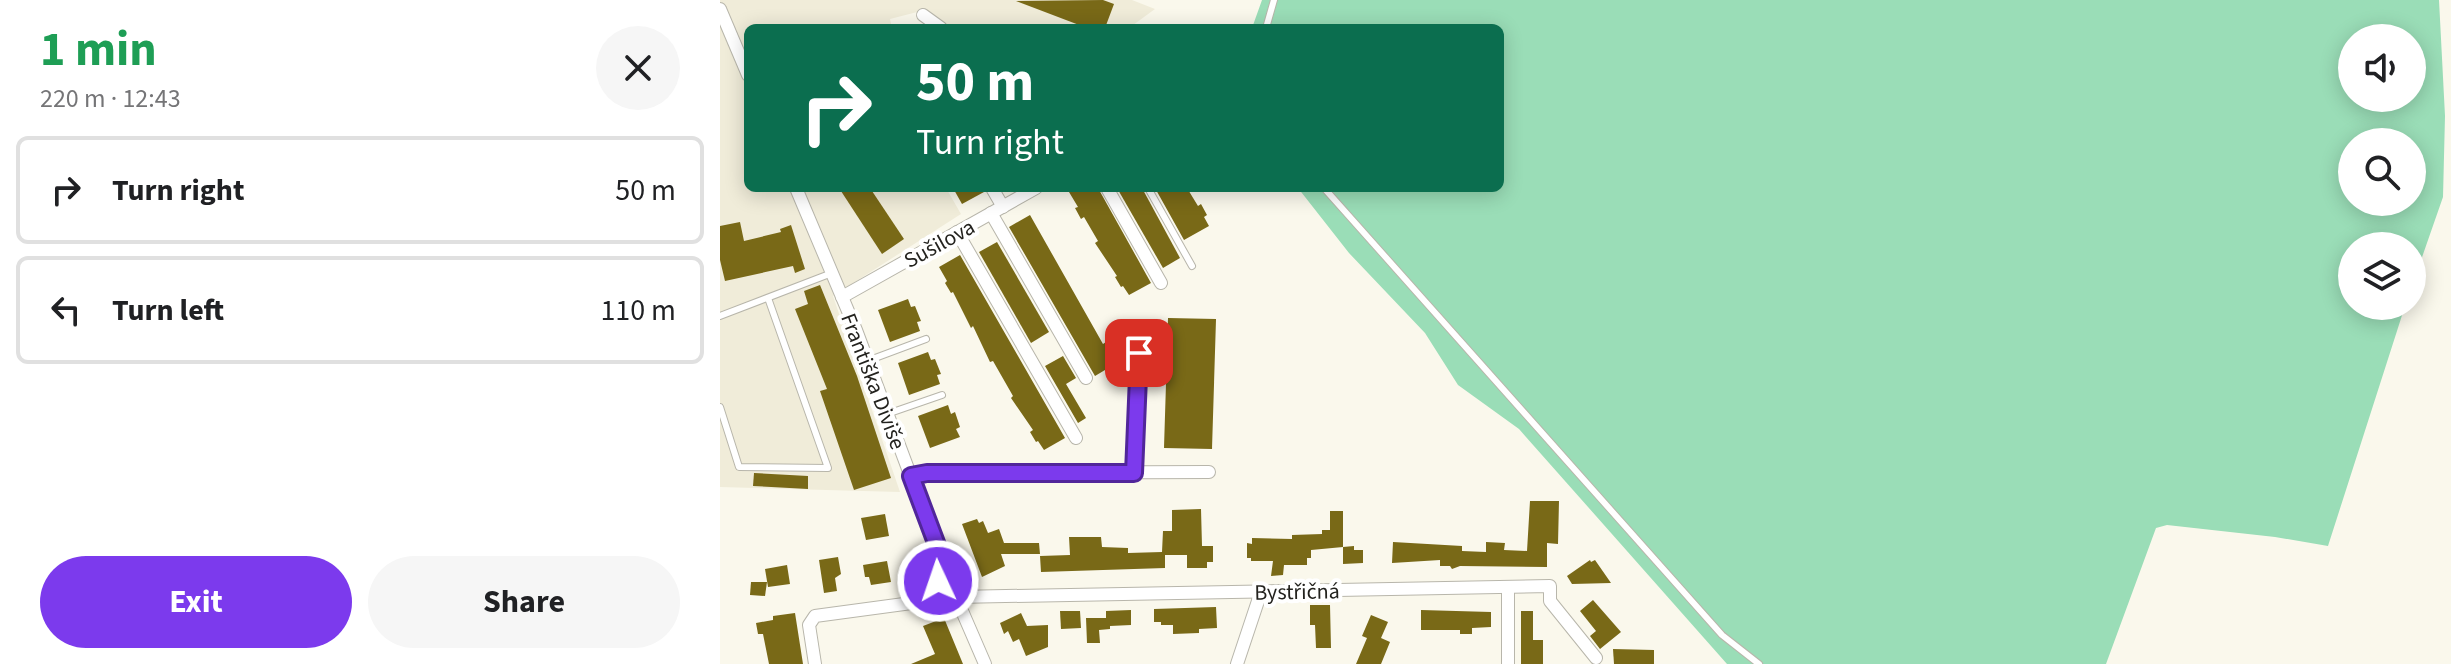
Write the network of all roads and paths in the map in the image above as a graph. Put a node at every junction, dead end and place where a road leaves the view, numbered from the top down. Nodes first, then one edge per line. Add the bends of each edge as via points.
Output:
1 (1274, 0) edge
2 (720, 9) edge
3 (923, 15) dead end
4 (935, 24) edge
5 (1267, 24) edge
6 (744, 66) edge
7 (798, 192) edge
8 (993, 192) edge
9 (1024, 192) edge
10 (1109, 192) edge
11 (1150, 192) edge
12 (1328, 192) edge
13 (997, 210) junction
14 (957, 232) junction
15 (1192, 266) dead end
16 (832, 273) junction
17 (1161, 283) dead end
18 (842, 297) junction
19 (768, 298) junction
20 (720, 316) edge
21 (926, 339) dead end
22 (1139, 353) dead end
23 (867, 361) junction
24 (1086, 378) dead end
25 (942, 395) dead end
26 (720, 407) edge
27 (887, 414) junction
28 (1076, 438) dead end
29 (1209, 472) dead end
30 (1134, 473) junction
31 (911, 476) junction
32 (944, 564) junction
33 (1508, 587) junction
34 (1261, 592) junction
35 (956, 597) junction
36 (922, 602) junction
37 (1596, 658) dead end
38 (815, 664) edge
39 (985, 664) edge
40 (1237, 664) edge
41 (1508, 664) edge
42 (1759, 664) edge

1 - 5 lane
2 - 6 street
3 - 4 street
7 - 16 street, Františka Diviše
8 - 13 street
9 - 13 street, Sušilova
10 - 17 street
11 - 15 lane
12 - 42 lane via 1722,635
13 - 14 street, Sušilova
13 - 24 street
14 - 18 street, Sušilova
14 - 28 street
16 - 18 street, Františka Diviše
16 - 19 lane
18 - 23 street, Františka Diviše
19 - 20 lane
19 - 26 lane via 828,468 739,467
21 - 23 lane
22 - 30 lane
23 - 27 street, Františka Diviše
25 - 27 lane
27 - 31 street, Františka Diviše
29 - 30 street
30 - 31 street
31 - 32 street, Františka Diviše
32 - 35 street, Františka Diviše
32 - 36 lane
33 - 34 street, Bystřičná
33 - 37 street, Bystřičná via 1550,586 1550,601
33 - 41 street
34 - 35 street, Bystřičná
34 - 40 street
35 - 36 street, Bystřičná
35 - 39 street, Františka Diviše
36 - 38 street, Bystřičná via 815,616 809,625

